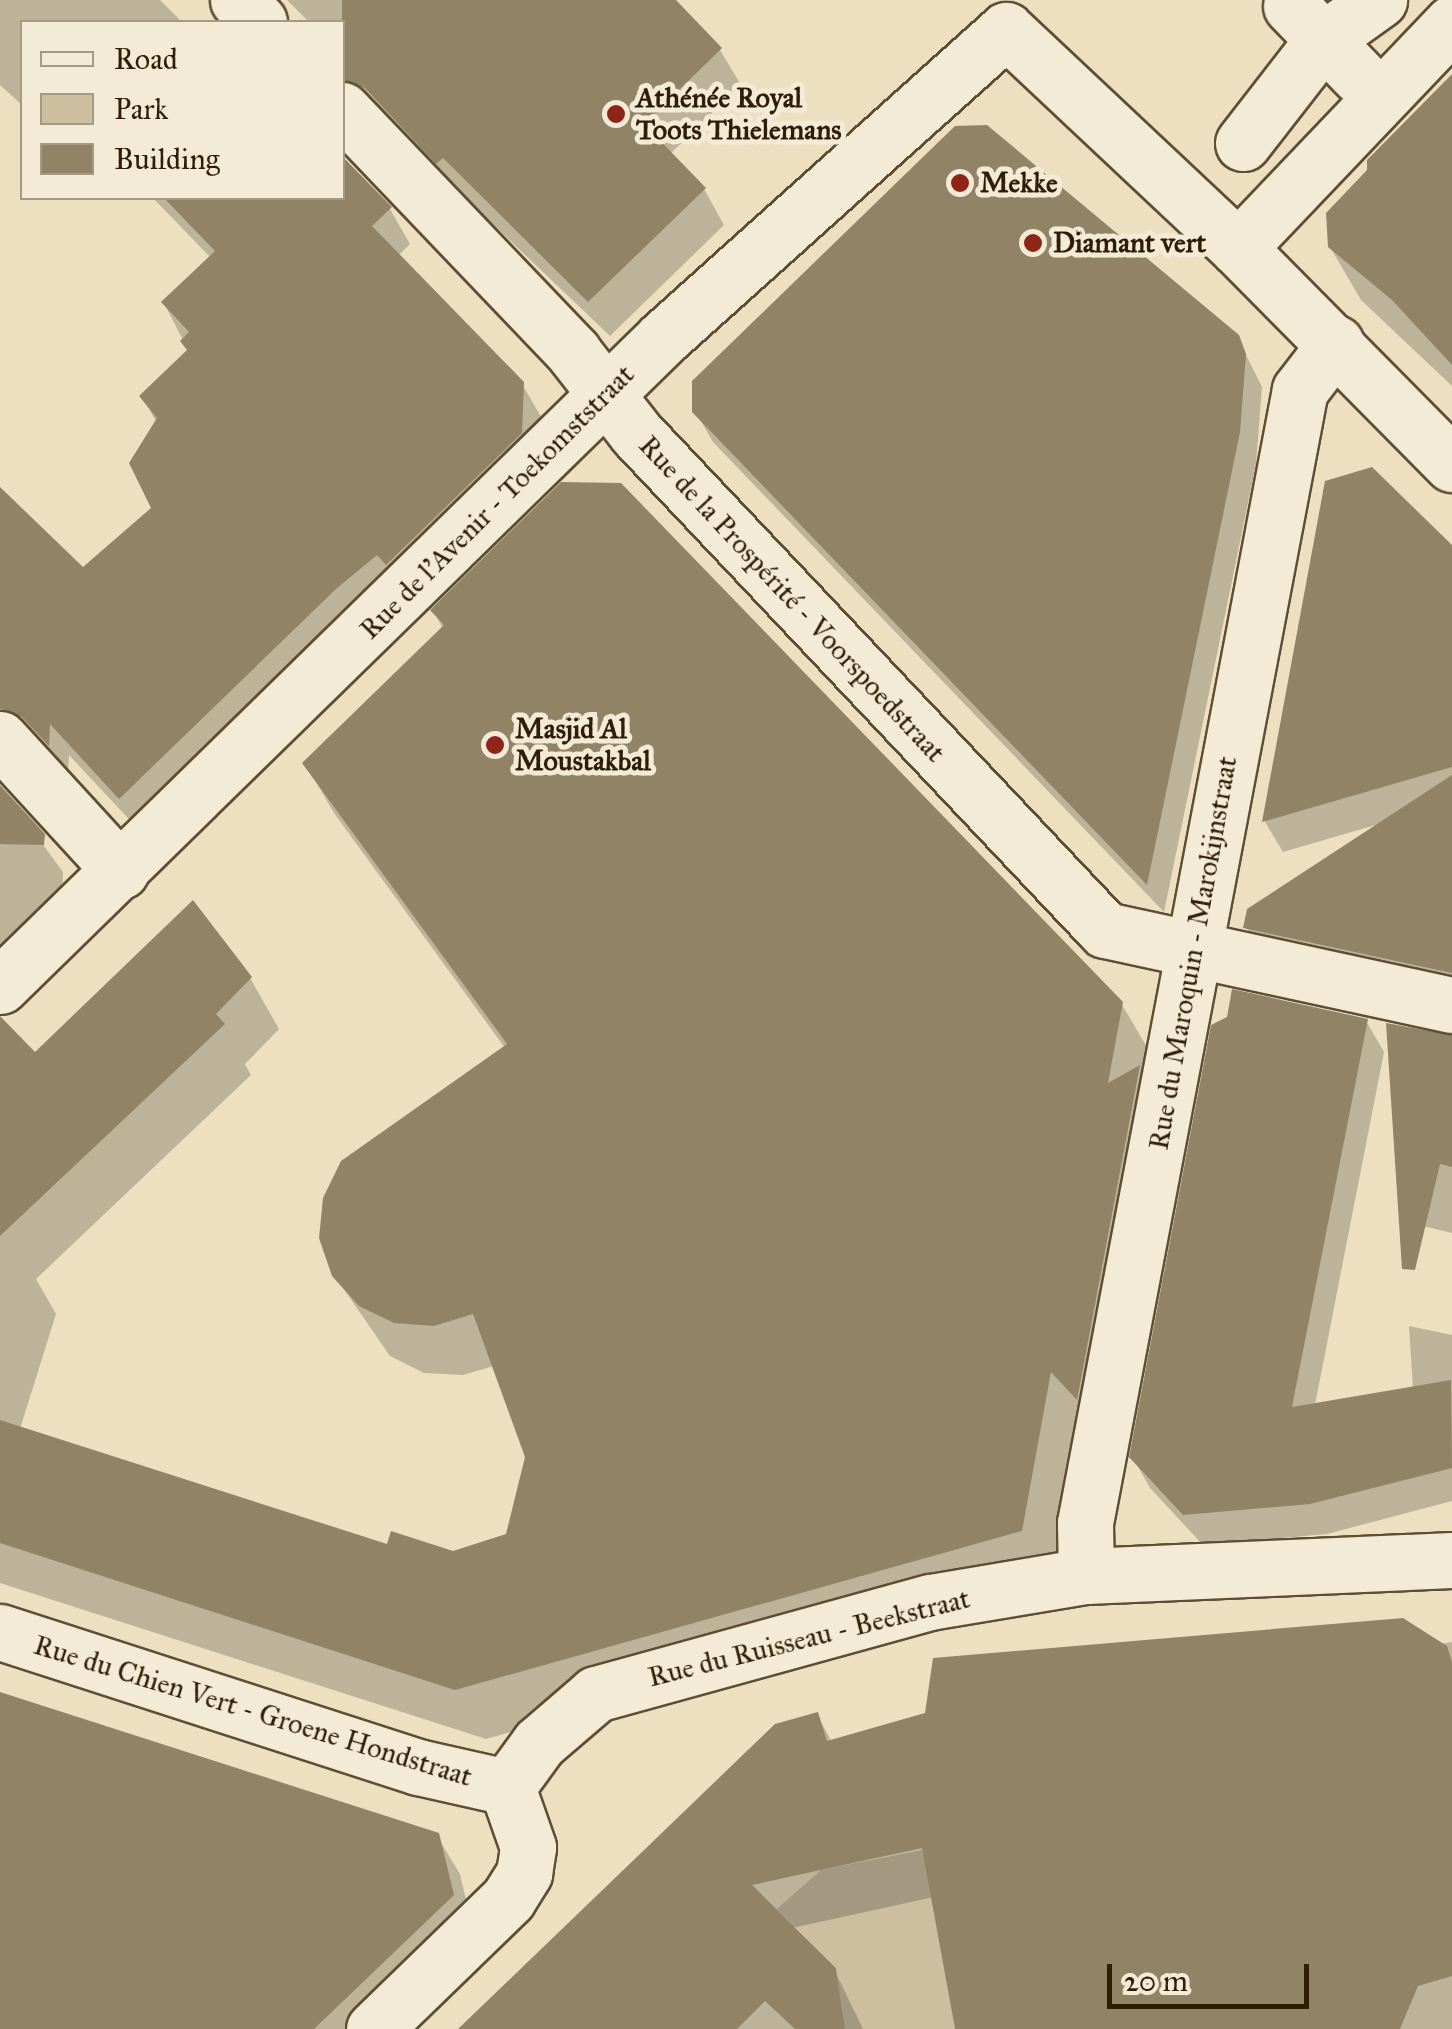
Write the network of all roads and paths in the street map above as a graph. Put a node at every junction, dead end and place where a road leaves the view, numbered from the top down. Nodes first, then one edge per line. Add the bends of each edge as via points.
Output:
1 (238, 0) edge
2 (1378, 0) edge
3 (1011, 15) edge
4 (257, 20) edge
5 (1452, 23) edge
6 (345, 113) edge
7 (1244, 228) junction
8 (1336, 343) junction
9 (608, 392) junction
10 (1452, 464) edge
11 (0, 739) edge
12 (121, 870) junction
13 (1193, 944) junction
14 (0, 986) edge
15 (1452, 1004) edge
16 (1452, 1560) edge
17 (1086, 1576) junction
18 (0, 1632) edge
19 (507, 1787) junction
20 (374, 2029) edge

1 - 4 street
2 - 7 street via 1324,41 1238,148
3 - 7 street
3 - 9 street, Rue de l'Avenir - Toekomststraat
5 - 7 street
6 - 9 street, Rue de la Prospérité - Voorspoedstraat
7 - 8 street
8 - 10 street
8 - 13 street, Rue du Maroquin - Marokijnstraat via 1300,390
9 - 12 street, Rue de l'Avenir - Toekomststraat
9 - 13 street, Rue de la Prospérité - Voorspoedstraat via 636,433 1106,930
11 - 12 street
12 - 14 street, Rue de l'Avenir - Toekomststraat
13 - 15 street, Rue de la Prospérité - Voorspoedstraat
13 - 17 street, Rue du Maroquin - Marokijnstraat via 1086,1523
16 - 17 street, Rue du Ruisseau - Beekstraat
17 - 19 street, Rue du Ruisseau - Beekstraat via 930,1602 596,1694 538,1743
18 - 19 street, Rue du Chien Vert - Groene Hondstraat via 418,1767
19 - 20 street via 528,1847 524,1873 508,1899

